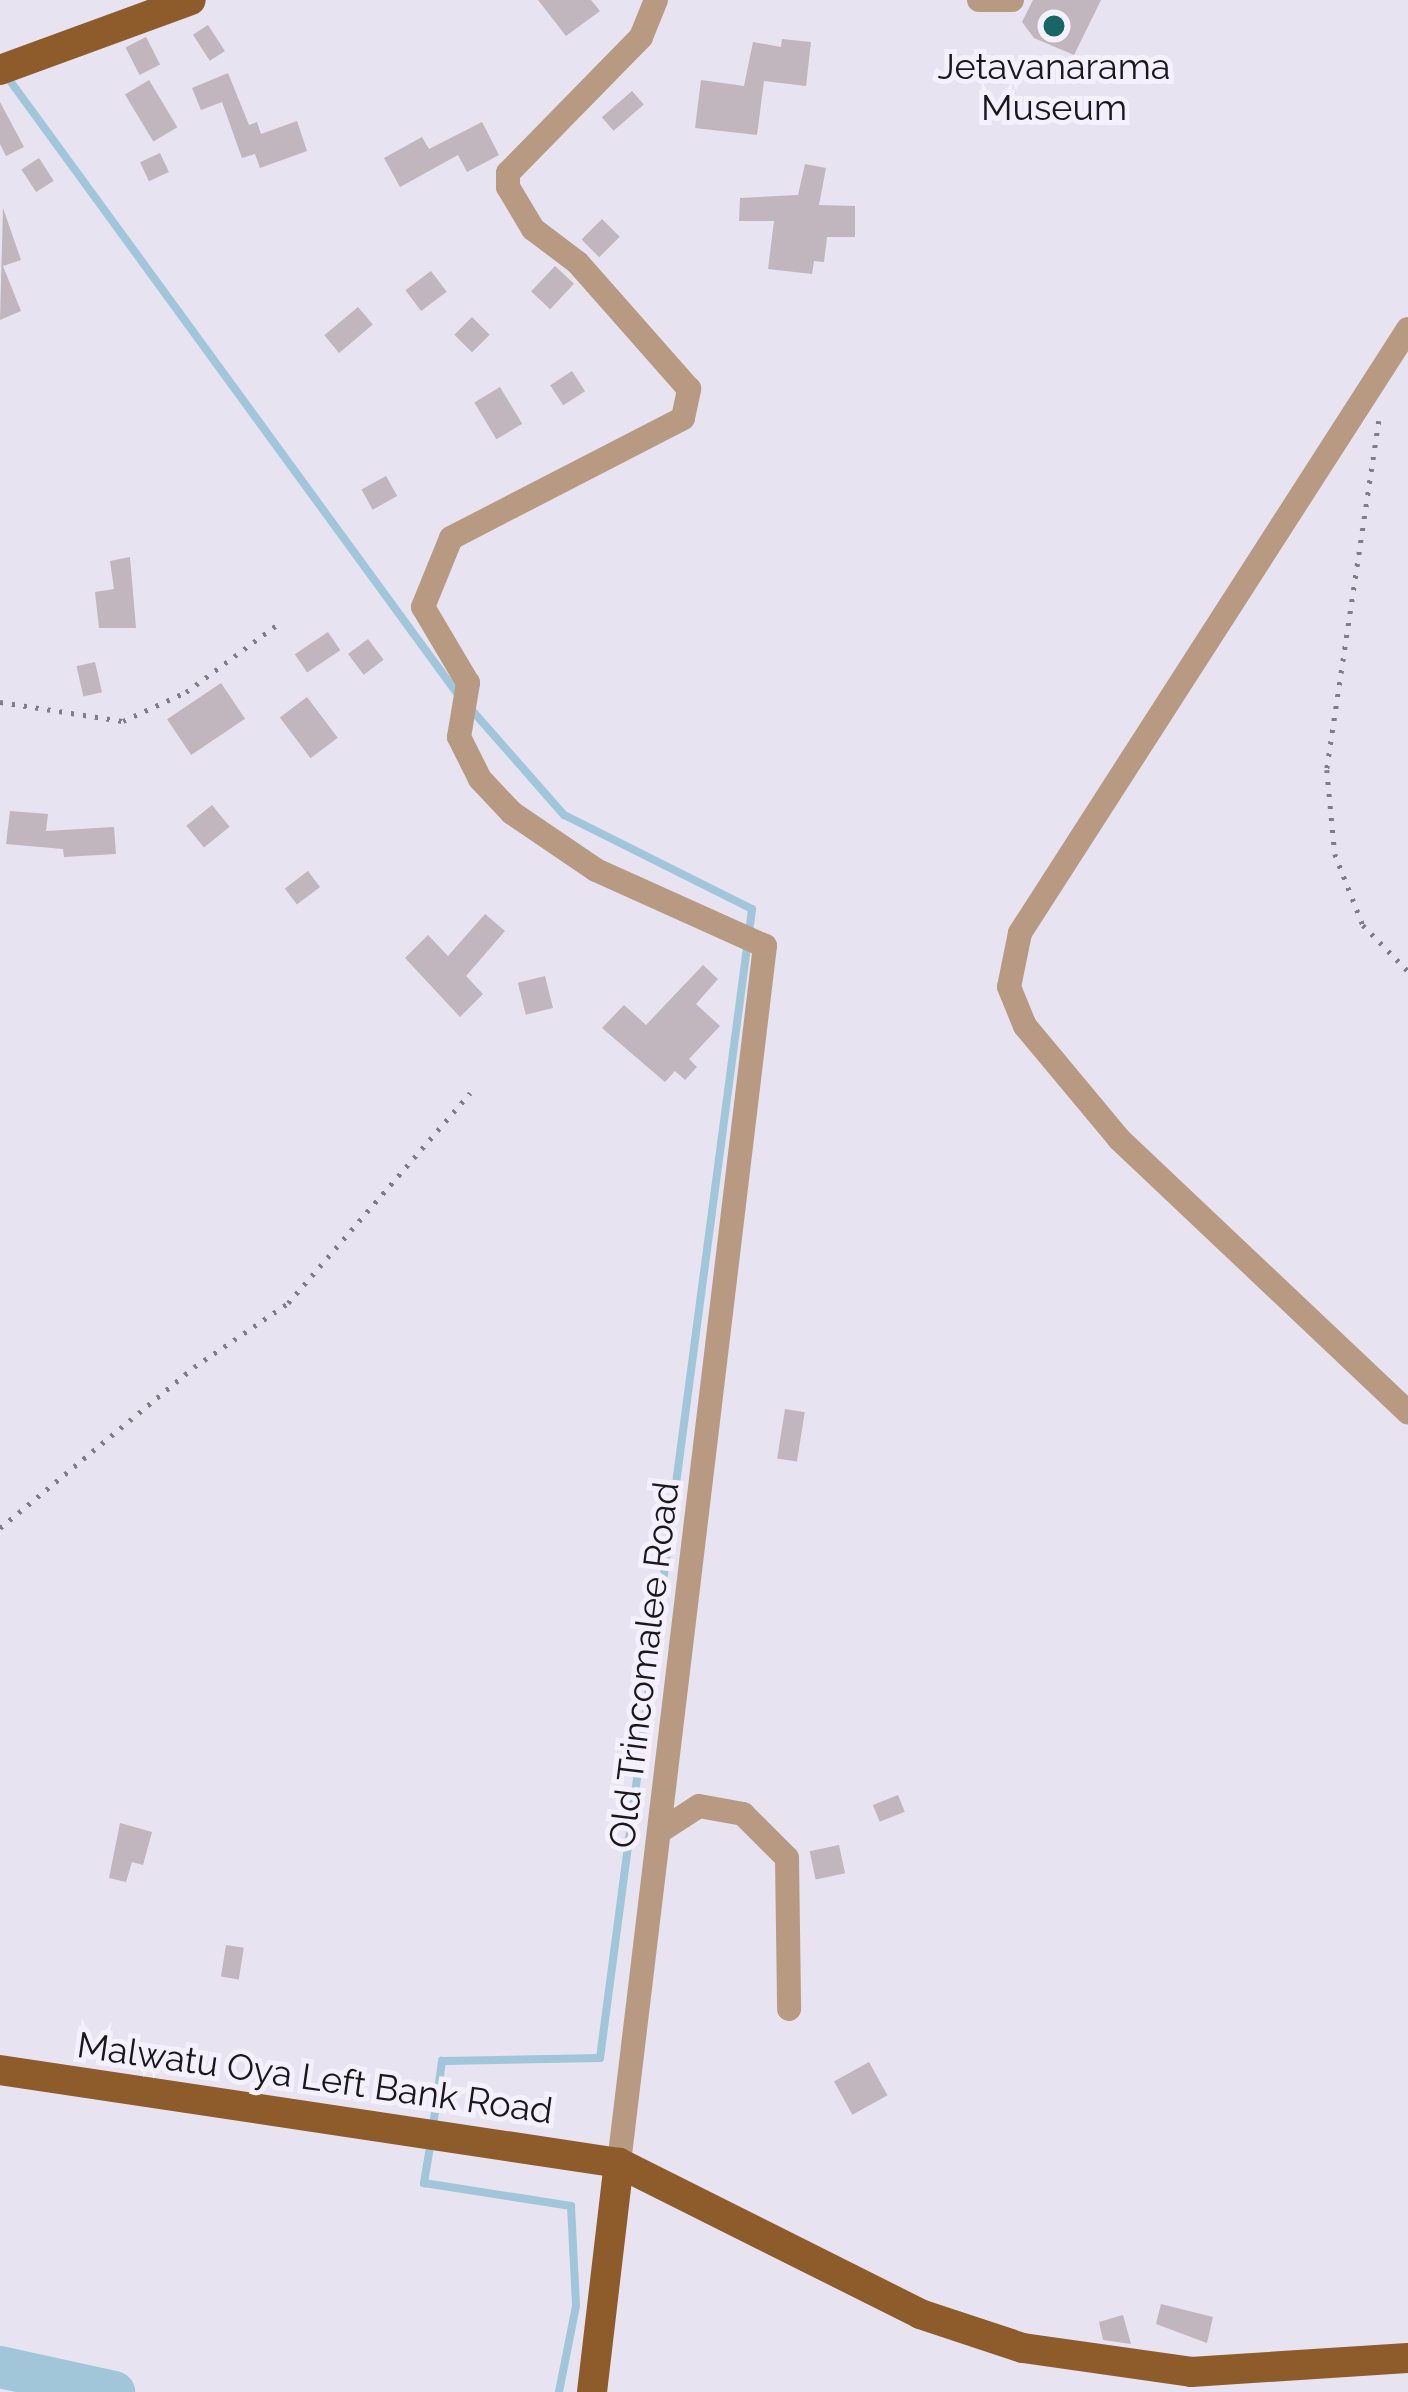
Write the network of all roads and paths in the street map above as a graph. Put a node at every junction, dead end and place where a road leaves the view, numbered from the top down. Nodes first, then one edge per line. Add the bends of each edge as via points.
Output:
1 (191, 0) edge
2 (656, 0) edge
3 (980, 0) edge
4 (1012, 0) edge
5 (14, 64) edge
6 (1408, 329) edge
7 (1382, 400) dead end
8 (278, 624) dead end
9 (0, 702) edge
10 (1408, 971) edge
11 (470, 1093) dead end
12 (1408, 1412) edge
13 (0, 1528) edge
14 (665, 1828) junction
15 (788, 2009) dead end
16 (0, 2070) edge
17 (619, 2163) junction
18 (1408, 2358) edge
19 (592, 2392) edge

1 - 5 main road
2 - 14 street, Old Trincomalee Road via 641,37 508,173 508,187 533,229 578,262 689,389 683,418 452,538 423,607 468,683 459,737 480,779 512,813 596,870 765,946
3 - 4 street
6 - 12 street via 1020,933 1009,988 1025,1025 1119,1139
7 - 10 path via 1327,770 1335,854 1363,925
8 - 9 path via 186,692 123,721
11 - 13 path via 288,1303 194,1367
14 - 15 street via 699,1806 743,1814 787,1858
14 - 17 street, Old Trincomalee Road
16 - 17 main road, Malwatu Oya Left Bank Road
17 - 18 main road, Malwatu Oya Left Bank Road via 920,2314 988,2339 1191,2372
17 - 19 main road, Old Trincomalee Road

